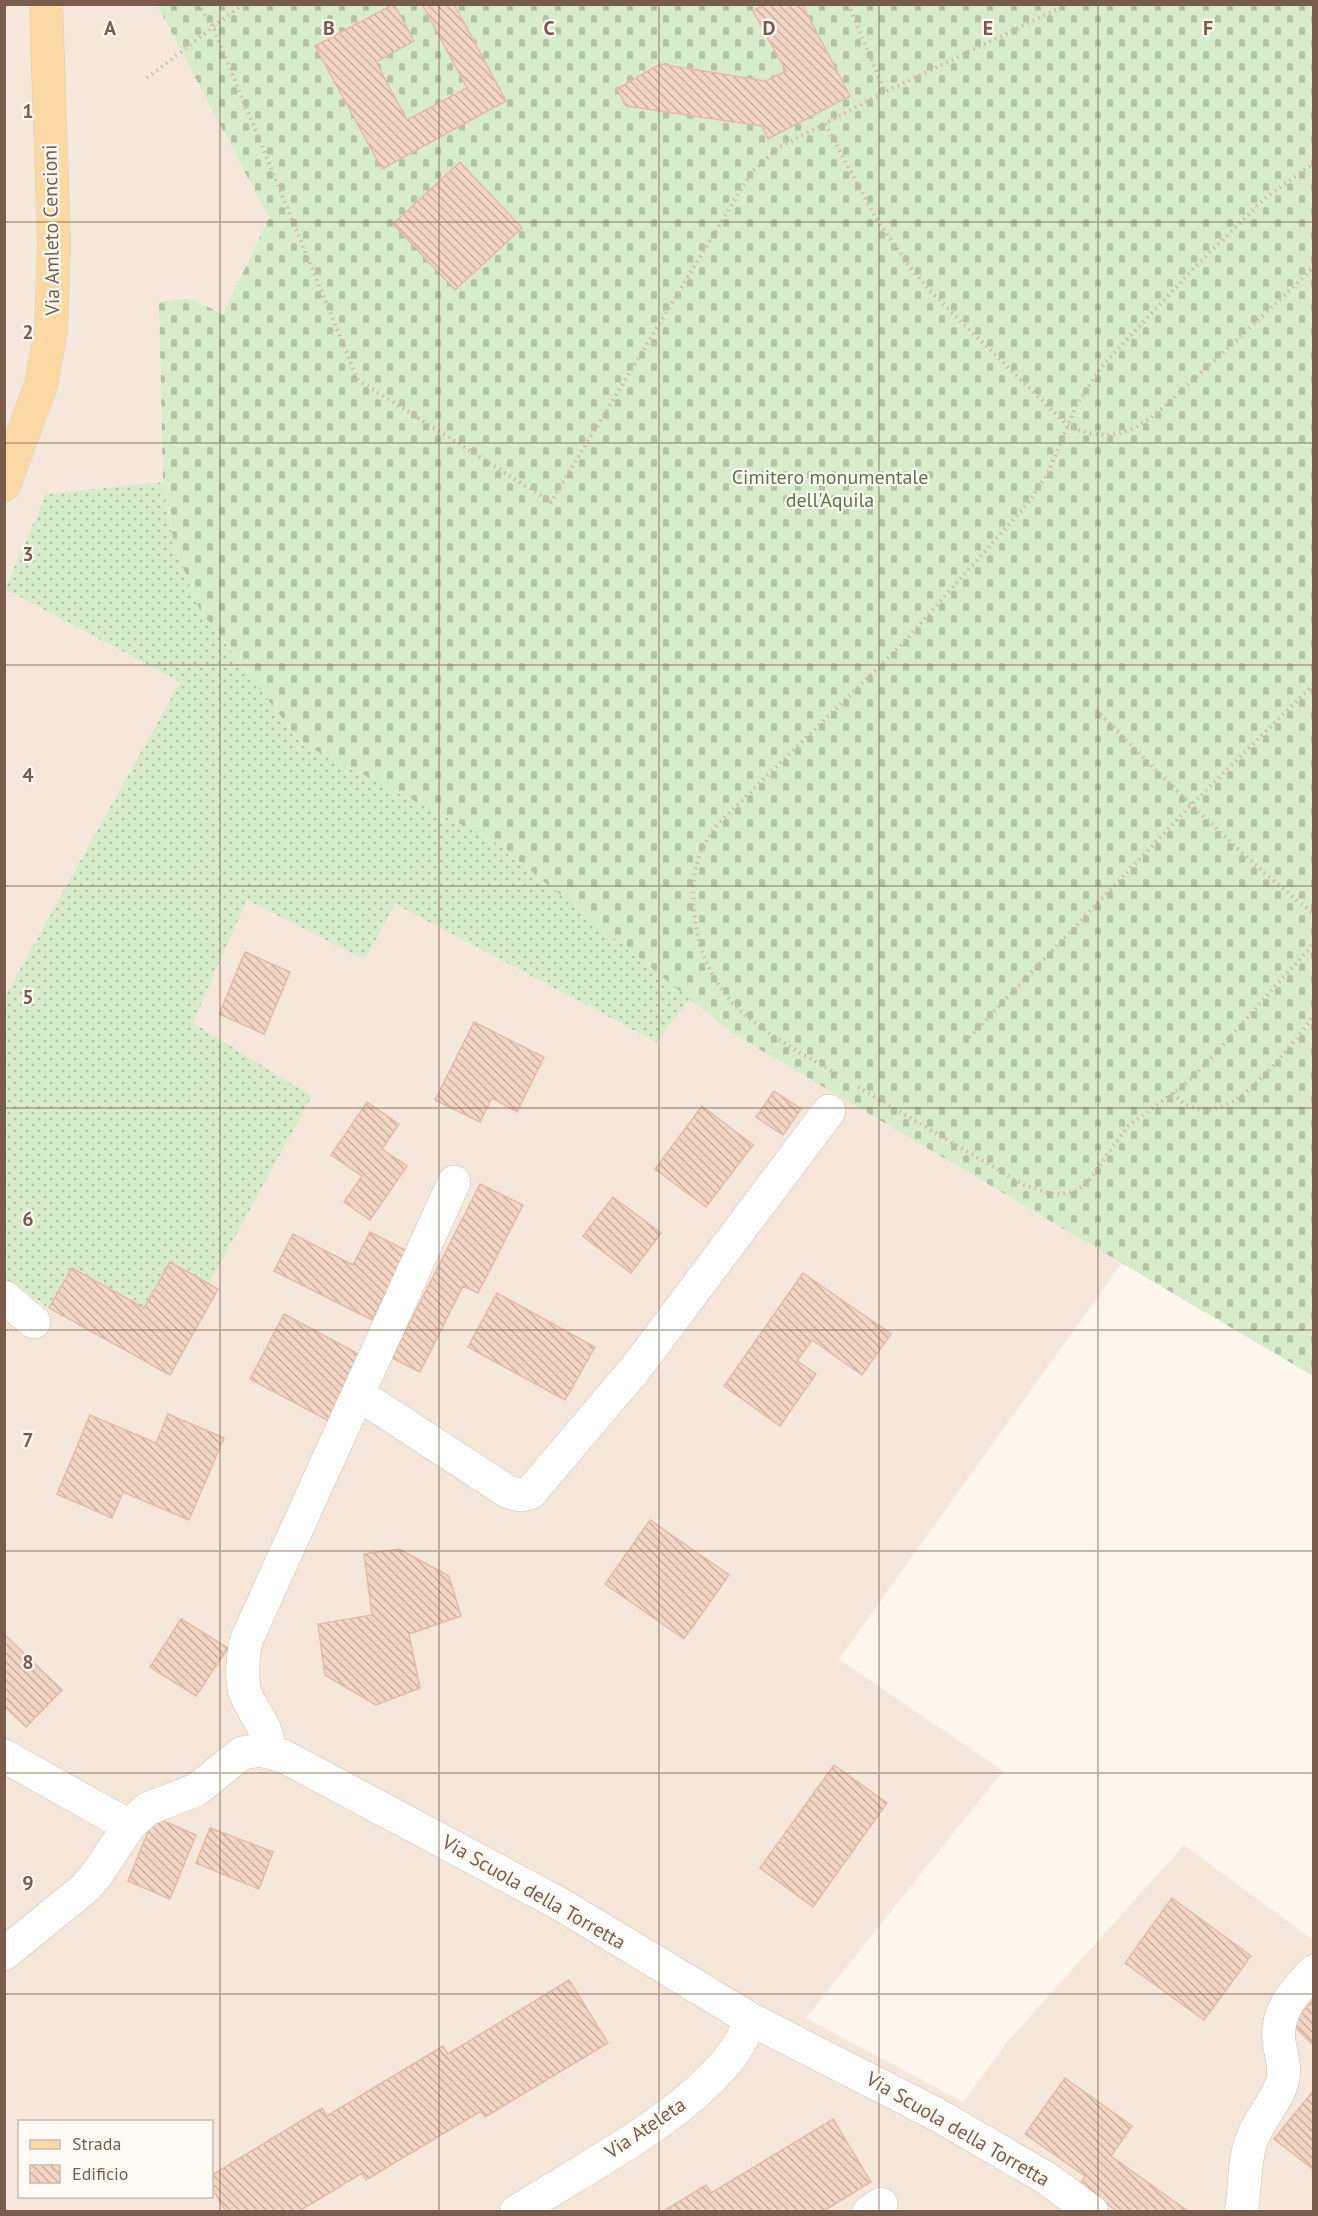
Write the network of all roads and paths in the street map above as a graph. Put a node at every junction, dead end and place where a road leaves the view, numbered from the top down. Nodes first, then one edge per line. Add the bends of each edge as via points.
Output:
1 (46, 4) edge
2 (198, 4) edge
3 (243, 4) edge
4 (848, 4) edge
5 (1068, 4) edge
6 (213, 27) junction
7 (147, 78) dead end
8 (885, 92) junction
9 (824, 124) junction
10 (1314, 163) edge
11 (1314, 267) edge
12 (1069, 427) junction
13 (4, 484) edge
14 (1314, 684) edge
15 (1096, 710) dead end
16 (1191, 805) junction
17 (1314, 914) edge
18 (1314, 943) edge
19 (1314, 1017) edge
20 (964, 1042) dead end
21 (844, 1079) dead end
22 (854, 1084) dead end
23 (1173, 1093) junction
24 (830, 1111) dead end
25 (454, 1182) dead end
26 (4, 1297) edge
27 (33, 1322) dead end
28 (358, 1394) junction
29 (267, 1751) junction
30 (4, 1756) edge
31 (129, 1826) junction
32 (4, 1954) edge
33 (1314, 1971) edge
34 (752, 2020) junction
35 (516, 2211) edge
36 (1092, 2211) edge
37 (1241, 2211) edge

1 - 13 main road, Via Amleto Cencioni via 54,243 51,331 41,385
2 - 6 path
3 - 6 path
4 - 8 path
5 - 8 path
6 - 7 path
6 - 9 path via 358,380 551,502 751,172 778,148
8 - 9 path
9 - 12 path via 877,220 910,267
10 - 12 path via 1264,199 1103,365 1077,404
11 - 12 path via 1151,417 1128,431 1107,436
12 - 21 path via 1048,473 995,542 903,643 717,825 695,861 691,885 694,920 703,956 716,984 751,1021
14 - 16 path
15 - 16 path
16 - 17 path via 1273,882
16 - 20 path
18 - 23 path via 1205,1065
19 - 23 path via 1256,1083 1222,1108 1196,1110
22 - 23 path via 1024,1185 1055,1195 1074,1192 1087,1183 1128,1126
24 - 28 street via 636,1368 530,1493 508,1492
25 - 28 street
26 - 27 street
28 - 29 street via 246,1641 242,1666 245,1691 267,1735
29 - 31 street via 242,1753 196,1790 147,1809
29 - 34 street, Via Scuola della Torretta via 550,1899
30 - 31 street
31 - 32 street via 98,1874
33 - 37 street via 1291,1995 1282,2013 1278,2036 1283,2081 1249,2147
34 - 35 street, Via Ateleta via 734,2052 669,2115
34 - 36 street, Via Scuola della Torretta via 938,2115 1046,2178

